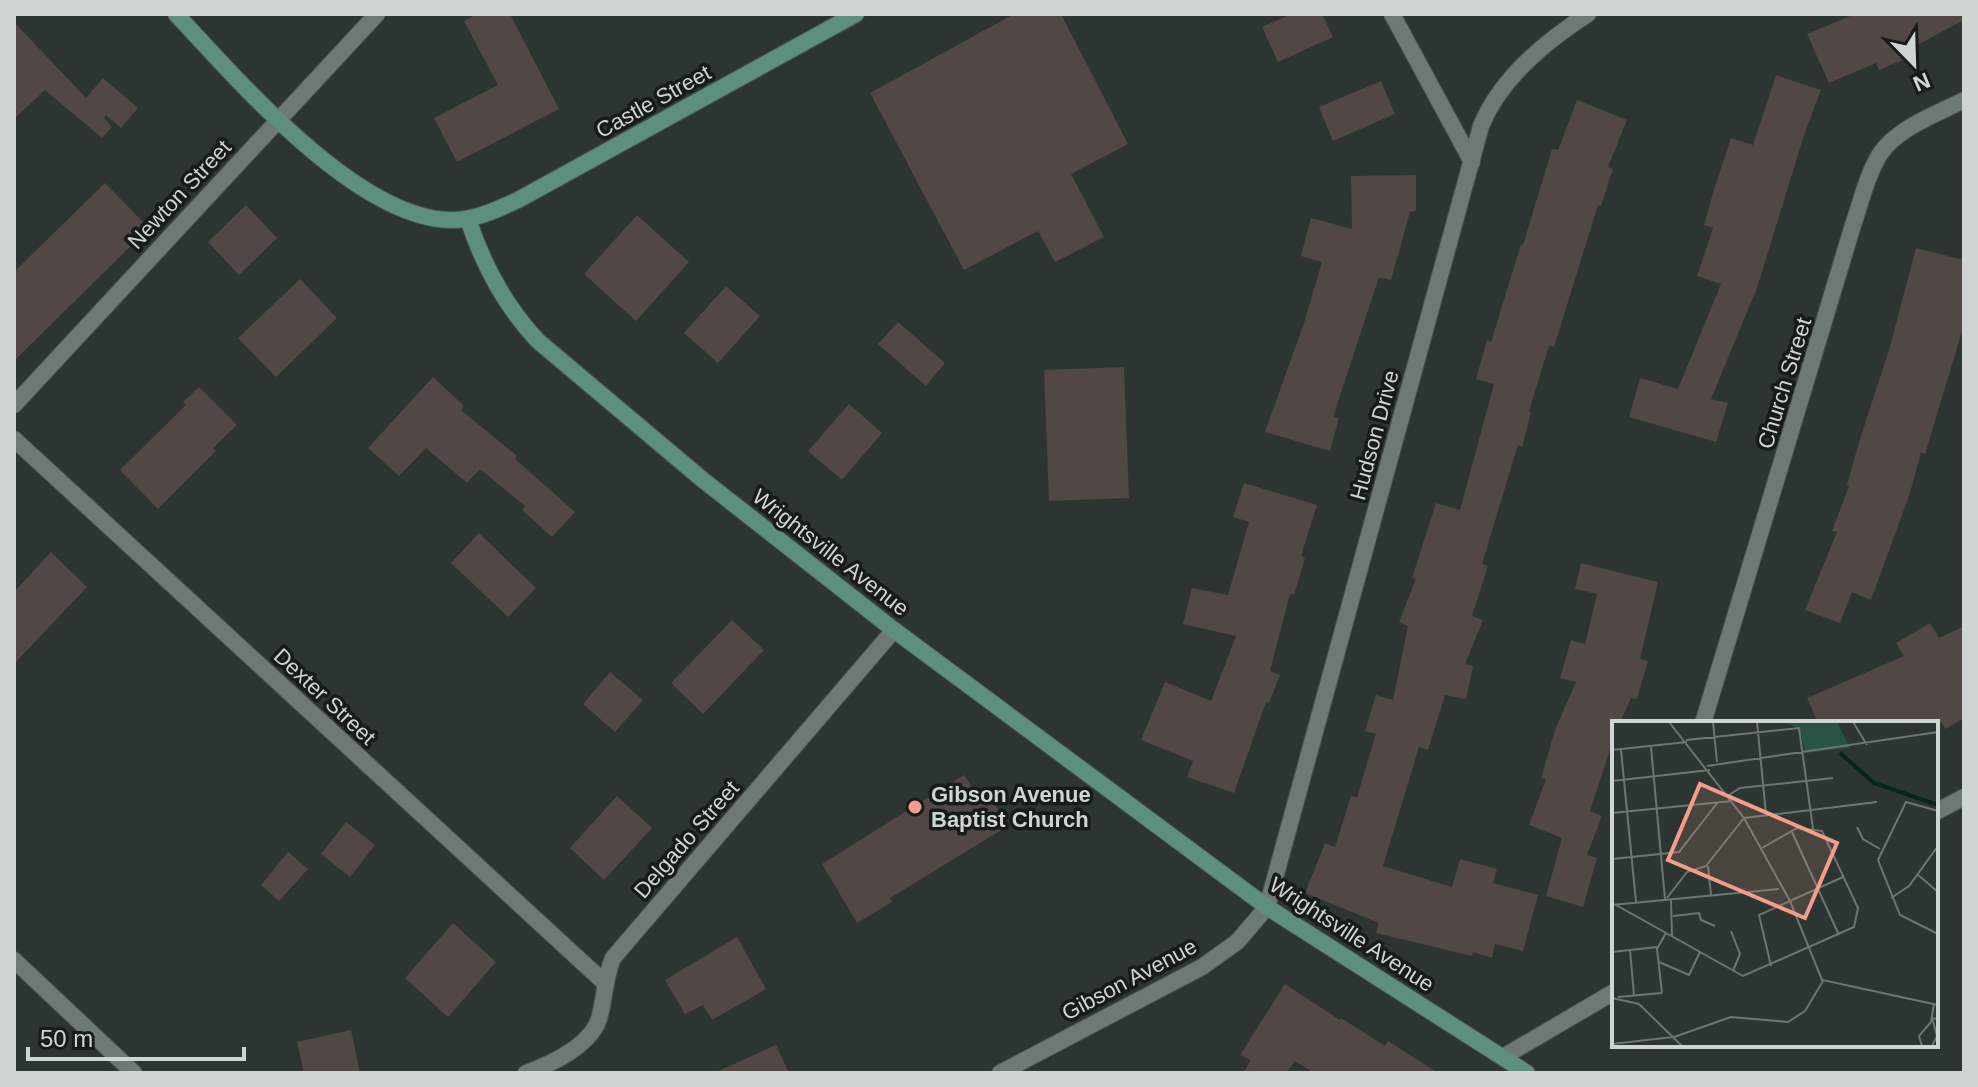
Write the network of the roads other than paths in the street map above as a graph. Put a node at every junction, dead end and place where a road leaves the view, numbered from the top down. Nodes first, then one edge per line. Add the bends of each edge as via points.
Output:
1 (176, 14) edge
2 (377, 14) edge
3 (856, 14) edge
4 (1392, 14) edge
5 (1588, 14) edge
6 (1964, 100) edge
7 (277, 120) junction
8 (1472, 162) junction
9 (468, 219) junction
10 (14, 405) edge
11 (14, 439) edge
12 (894, 630) junction
13 (1704, 721) edge
14 (1964, 797) edge
15 (1938, 811) edge
16 (1267, 907) junction
17 (14, 960) edge
18 (606, 984) junction
19 (1612, 993) edge
20 (1503, 1057) junction
21 (1009, 1071) edge
22 (134, 1073) edge
23 (526, 1073) edge
24 (1527, 1073) edge

1 - 7 street
2 - 7 street, Newton Street
3 - 9 street, Castle Street via 518,200
4 - 8 street
5 - 8 street, Hudson Drive via 1539,50 1497,96 1481,126
6 - 13 street, Church Street via 1887,145 1874,167
7 - 9 street via 381,199 426,216
7 - 10 street, Newton Street
8 - 16 street, Hudson Drive
9 - 12 street, Wrightsville Avenue via 506,301 538,341
11 - 18 street, Dexter Street
12 - 16 street, Wrightsville Avenue
12 - 18 street, Delgado Street via 613,958
14 - 15 street
16 - 20 street, Wrightsville Avenue
16 - 21 street, Gibson Avenue via 1237,942 1202,967
17 - 22 street
18 - 23 street, Delgado Street via 600,1020 591,1032 569,1052
19 - 20 street
20 - 24 street, Wrightsville Avenue

